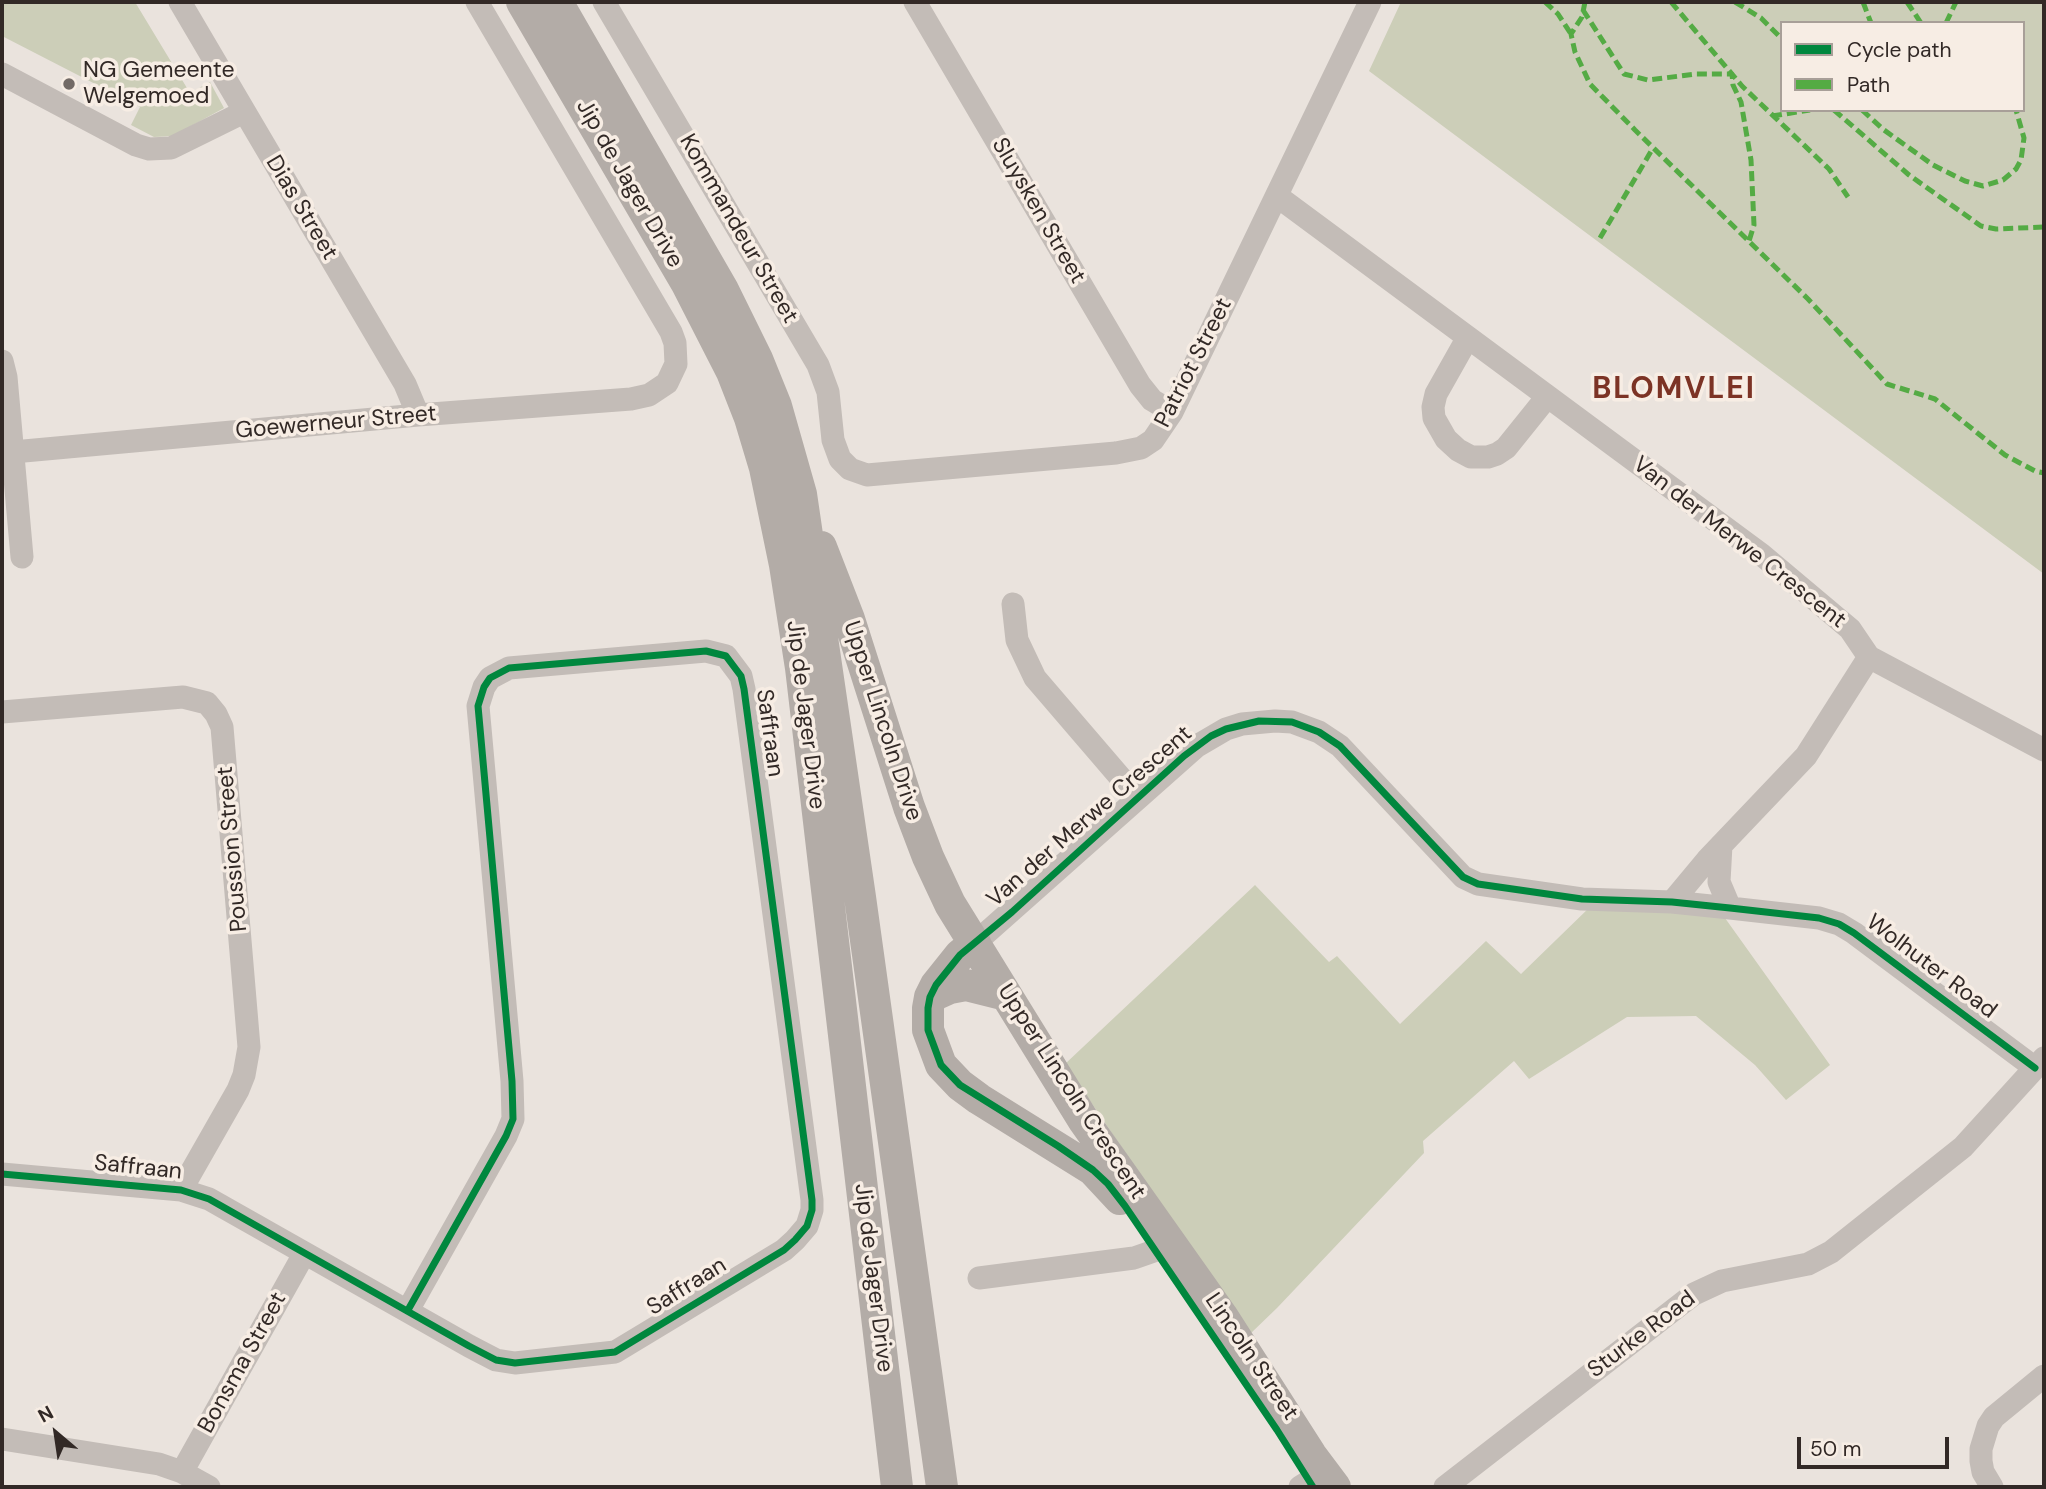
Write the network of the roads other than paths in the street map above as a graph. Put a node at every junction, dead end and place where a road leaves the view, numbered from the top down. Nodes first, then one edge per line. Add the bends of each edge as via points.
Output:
1 (180, 2) edge
2 (477, 2) edge
3 (522, 2) edge
4 (557, 2) edge
5 (604, 2) edge
6 (915, 2) edge
7 (1370, 2) edge
8 (2, 74) edge
9 (244, 112) junction
10 (1276, 196) junction
11 (1467, 339) junction
12 (2, 361) edge
13 (1547, 397) junction
14 (1171, 412) junction
15 (418, 415) junction
16 (7, 453) edge
17 (845, 465) joint
18 (801, 494) junction
19 (22, 557) dead end
20 (1013, 604) dead end
21 (1869, 657) junction
22 (2, 712) edge
23 (2044, 750) edge
24 (1138, 798) junction
25 (1721, 845) junction
26 (1672, 902) junction
27 (1731, 908) junction
28 (975, 943) junction
29 (1006, 995) junction
30 (930, 997) junction
31 (2039, 1063) edge
32 (2, 1174) edge
33 (181, 1190) junction
34 (1162, 1245) junction
35 (304, 1254) junction
36 (979, 1278) dead end
37 (408, 1310) junction
38 (2044, 1376) edge
39 (2, 1440) edge
40 (182, 1472) junction
41 (1316, 1483) edge
42 (209, 1487) edge
43 (897, 1487) edge
44 (942, 1487) edge
45 (1445, 1487) edge
46 (1992, 1487) edge

1 - 9 street, Dias Street
2 - 15 street, Goewerneur Street via 671,332 676,364 667,383 649,395 631,399
3 - 43 main road, Jip de Jager Drive via 687,284 732,372 765,468 800,667
4 - 18 main road, Jip de Jager Drive via 723,290 776,406
5 - 17 street, Kommandeur Street via 818,365 828,392 836,452
6 - 14 street, Sluysken Street via 1140,384 1152,400
7 - 10 street, Patriot Street
8 - 9 street via 136,145 158,150
9 - 15 street, Dias Street via 405,384
10 - 11 street, Van der Merwe Crescent
10 - 14 street, Patriot Street
11 - 13 street, Van der Merwe Crescent
11 - 13 street via 1433,407 1446,439 1458,450 1471,457 1497,454
12 - 16 street
13 - 21 street, Van der Merwe Crescent via 1762,555 1850,629
14 - 17 street, Patriot Street via 1153,440 1128,452 867,475
15 - 16 street, Goewerneur Street
16 - 19 street
18 - 28 main road, Upper Lincoln Drive via 849,619 928,857
18 - 44 main road, Jip de Jager Drive
20 - 24 street via 1017,640 1035,678
21 - 23 street
21 - 25 street via 1806,756
22 - 33 street, Poussion Street via 183,697 206,703 222,727 249,1047 239,1090
24 - 26 street, Van der Merwe Crescent via 1197,746 1226,729 1259,721 1292,722 1320,732 1340,747 1464,877 1478,884 1582,899
24 - 28 street, Van der Merwe Crescent
25 - 26 street
25 - 27 street via 1719,882
26 - 27 street, Wolhuter Road
27 - 31 street, Wolhuter Road via 1839,924
28 - 29 main road, Upper Lincoln Crescent
28 - 30 main road via 960,955
29 - 30 main road via 966,985
29 - 34 main road, Upper Lincoln Crescent
30 - 34 main road via 927,1020 931,1042 950,1076 1093,1170
31 - 45 street, Sturke Road via 1963,1147 1831,1252 1798,1267 1722,1281 1694,1294
32 - 33 street, Saffraan
33 - 35 street, Saffraan via 209,1199
34 - 36 street via 1133,1258
34 - 41 main road, Lincoln Street via 1222,1316 1265,1385
35 - 37 street, Saffraan
35 - 40 street, Bonsma Street
37 - 37 street, Saffraan via 496,1360 515,1363 615,1352 784,1250 807,1226 812,1200 744,689 741,676 726,656 706,651 509,668 490,678 484,687 478,706 513,1119
38 - 46 street via 1987,1426 1980,1461
39 - 40 street via 141,1460
40 - 42 street

